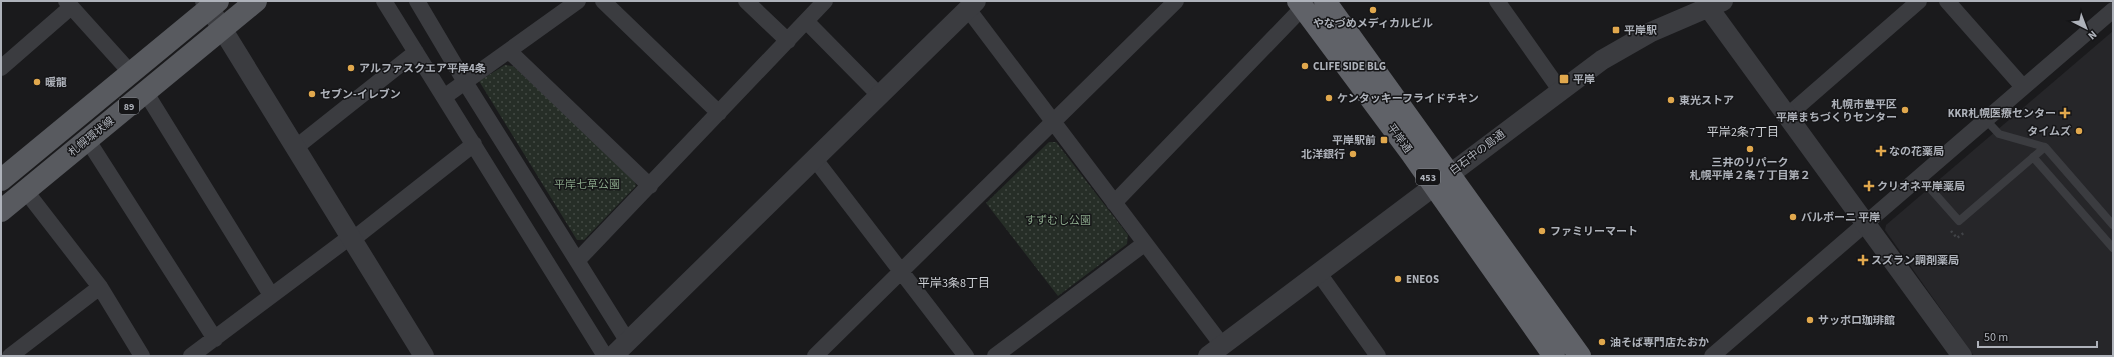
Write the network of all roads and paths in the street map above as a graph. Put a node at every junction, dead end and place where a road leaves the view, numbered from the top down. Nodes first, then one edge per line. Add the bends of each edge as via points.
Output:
1 (256, 1) edge
2 (384, 1) edge
3 (417, 1) edge
4 (578, 1) edge
5 (604, 1) edge
6 (746, 1) edge
7 (825, 1) edge
8 (1176, 1) edge
9 (1325, 1) edge
10 (1497, 1) edge
11 (1919, 1) edge
12 (1947, 1) edge
13 (211, 3) edge
14 (68, 4) edge
15 (1304, 4) edge
16 (1715, 4) edge
17 (972, 5) edge
18 (2113, 10) edge
19 (806, 21) junction
20 (222, 29) junction
21 (788, 41) junction
22 (508, 51) junction
23 (416, 52) junction
24 (1, 68) edge
25 (131, 73) junction
26 (465, 82) junction
27 (2023, 87) junction
28 (1560, 90) junction
29 (146, 93) junction
30 (879, 95) junction
31 (444, 97) junction
32 (719, 113) junction
33 (1787, 116) junction
34 (1986, 120) junction
35 (1053, 122) junction
36 (87, 139) junction
37 (474, 144) junction
38 (2045, 147) junction
39 (295, 148) junction
40 (2033, 157) junction
41 (814, 158) junction
42 (3, 174) edge
43 (1920, 177) junction
44 (1441, 179) junction
45 (650, 186) junction
46 (25, 190) junction
47 (1114, 203) junction
48 (1, 211) edge
49 (1865, 224) junction
50 (2113, 225) edge
51 (351, 238) junction
52 (1144, 244) junction
53 (2113, 248) edge
54 (577, 261) junction
55 (900, 272) junction
56 (1318, 272) junction
57 (100, 287) junction
58 (271, 295) junction
59 (214, 339) junction
60 (632, 349) edge
61 (1215, 351) edge
62 (1374, 354) edge
63 (10, 356) edge
64 (142, 356) edge
65 (192, 356) edge
66 (424, 356) edge
67 (605, 356) edge
68 (613, 356) edge
69 (815, 356) edge
70 (966, 356) edge
71 (995, 356) edge
72 (1554, 356) edge
73 (1580, 356) edge
74 (1712, 356) edge
75 (1962, 356) edge

1 - 20 main road, 札幌環状線 / 89
2 - 23 street
3 - 26 street
4 - 22 street
5 - 32 street
6 - 21 street
7 - 19 street
8 - 35 street
9 - 44 highway, 平岸通 / 453
10 - 28 street
11 - 33 street
12 - 27 street
13 - 20 street
13 - 25 main road, 札幌環状線 / 89
14 - 24 street
14 - 25 street
15 - 44 highway, 平岸通 / 453
15 - 47 street
16 - 28 street, 白石中の島通 via 1651,32 1614,53
16 - 33 street
17 - 30 street
17 - 35 street
18 - 27 street
19 - 21 street
19 - 30 street
20 - 29 main road, 札幌環状線 / 89
20 - 39 street
21 - 32 street
22 - 26 street
22 - 45 street
23 - 31 street
23 - 39 street
25 - 42 main road, 札幌環状線 / 89
26 - 31 street
26 - 54 street
27 - 34 street
28 - 44 street, 白石中の島通
29 - 36 main road, 札幌環状線 / 89
29 - 58 street
30 - 41 street
31 - 37 street
32 - 45 street
33 - 49 street
34 - 38 lane via 1999,134
34 - 43 street
35 - 47 street
35 - 55 street
36 - 46 main road, 札幌環状線 / 89
36 - 59 street
37 - 51 street
37 - 67 street
38 - 40 lane
38 - 50 lane
39 - 51 street
40 - 43 lane via 1959,221
40 - 53 lane
41 - 55 street
41 - 60 street
43 - 49 street
44 - 56 street, 白石中の島通
44 - 72 highway, 平岸通 / 453
44 - 73 highway, 平岸通 / 453
45 - 54 street
46 - 48 main road, 札幌環状線 / 89
46 - 57 street
47 - 52 street
49 - 74 street
49 - 75 street
51 - 58 street
51 - 66 street
52 - 61 street
52 - 71 street
54 - 60 street
55 - 69 street
55 - 70 street
56 - 61 street, 白石中の島通
56 - 62 street
57 - 63 street
57 - 64 street
58 - 59 street
59 - 65 street
60 - 68 street

